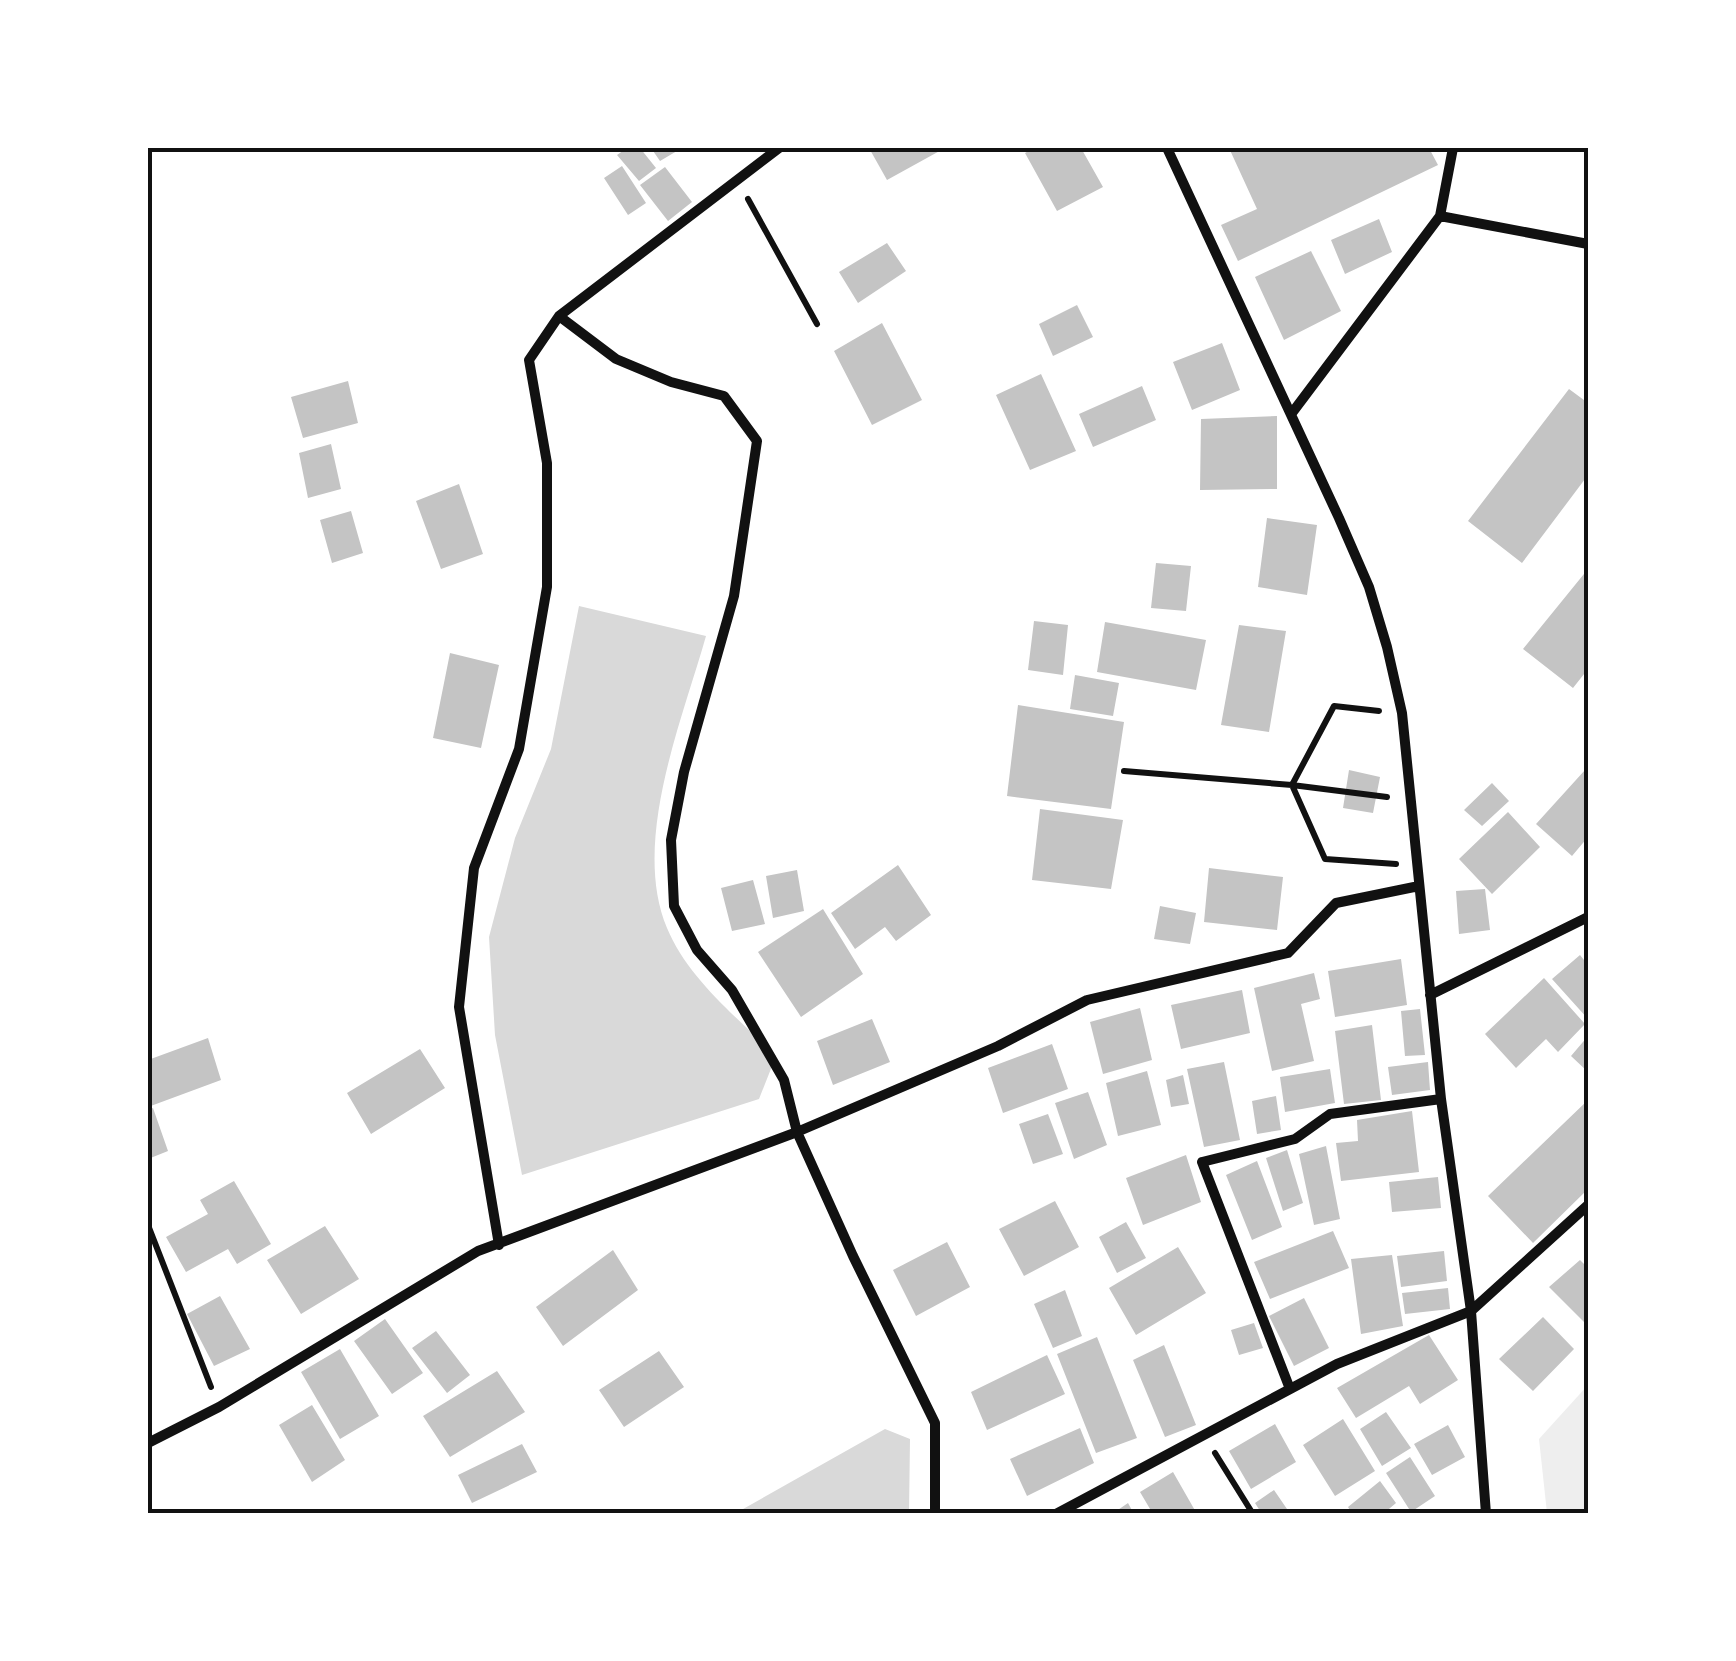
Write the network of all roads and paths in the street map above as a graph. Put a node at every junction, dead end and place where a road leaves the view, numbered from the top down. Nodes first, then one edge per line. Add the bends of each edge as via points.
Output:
1 (779, 148) edge
2 (1167, 148) edge
3 (1453, 148) edge
4 (737, 181) junction
5 (1440, 216) junction
6 (1588, 244) edge
7 (560, 316) junction
8 (816, 324) dead end
9 (1292, 414) junction
10 (1402, 713) junction
11 (1124, 771) dead end
12 (1292, 784) junction
13 (1412, 801) junction
14 (1418, 866) junction
15 (1419, 886) junction
16 (1588, 917) edge
17 (1430, 995) junction
18 (1441, 1099) junction
19 (798, 1132) junction
20 (1588, 1205) edge
21 (148, 1225) edge
22 (499, 1244) junction
23 (1471, 1312) junction
24 (1290, 1389) junction
25 (219, 1407) junction
26 (1204, 1435) junction
27 (148, 1443) edge
28 (935, 1514) edge
29 (1056, 1514) edge
30 (1253, 1514) edge
31 (1486, 1514) edge

1 - 4 street
2 - 9 street
3 - 5 street
4 - 7 street
4 - 8 path
5 - 6 street
5 - 9 street
7 - 19 street via 616,359 724,396 757,441 734,596 674,823 674,906 784,1080
7 - 22 street via 529,360 547,463 547,588 519,749 474,868 459,1007
9 - 10 street via 1369,587
10 - 12 path via 1334,706
10 - 13 street
11 - 12 path
12 - 13 path
12 - 14 path via 1325,860
13 - 14 street
14 - 15 street
15 - 17 street
15 - 19 street via 1336,903 1288,953 1087,1000
16 - 17 street
17 - 18 street
18 - 23 street
18 - 24 street via 1330,1114 1296,1140 1202,1162
19 - 22 street
19 - 28 street via 935,1424
20 - 23 street
21 - 25 path
22 - 25 street
23 - 24 street
23 - 31 street
24 - 26 street
25 - 27 street
26 - 29 street
26 - 30 path

